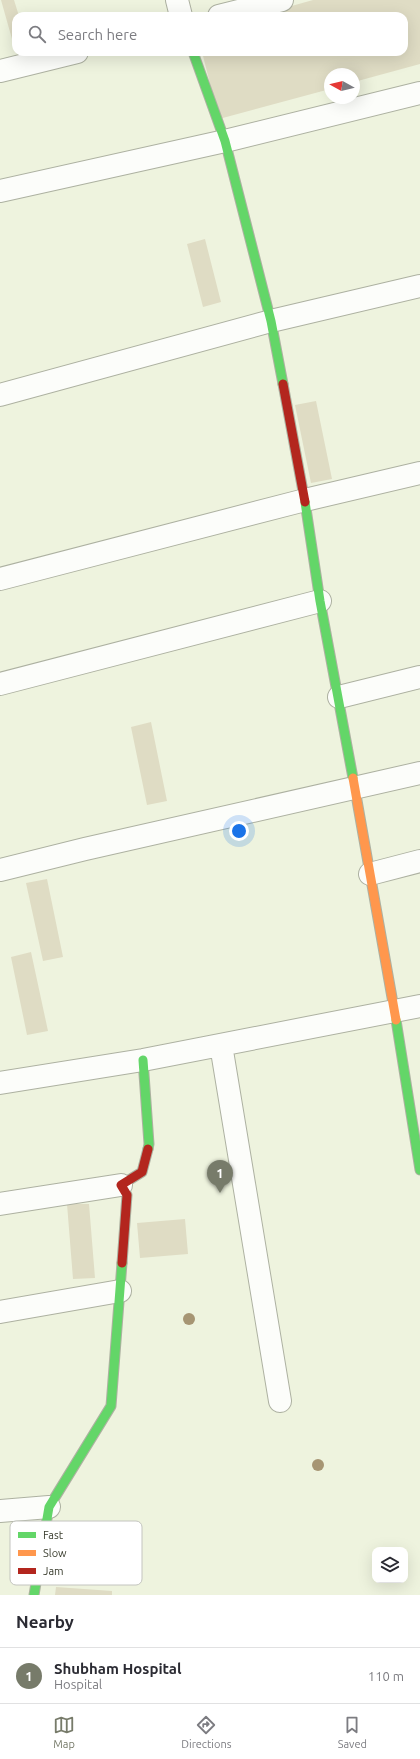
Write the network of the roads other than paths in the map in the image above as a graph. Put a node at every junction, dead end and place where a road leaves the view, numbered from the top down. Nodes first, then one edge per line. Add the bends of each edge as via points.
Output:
1 (177, 0) edge
2 (282, 0) edge
3 (180, 12) edge
4 (235, 12) edge
5 (61, 56) edge
6 (194, 56) edge
7 (0, 71) edge
8 (420, 93) edge
9 (225, 140) junction
10 (0, 191) edge
11 (420, 286) edge
12 (271, 321) junction
13 (0, 396) edge
14 (420, 473) edge
15 (305, 500) junction
16 (0, 579) edge
17 (320, 601) junction
18 (420, 676) edge
19 (0, 684) edge
20 (339, 697) junction
21 (420, 773) edge
22 (355, 788) junction
23 (420, 861) edge
24 (0, 870) edge
25 (370, 874) junction
26 (420, 1006) edge
27 (394, 1010) junction
28 (220, 1045) junction
29 (143, 1060) junction
30 (0, 1083) edge
31 (420, 1170) edge
32 (121, 1186) junction
33 (0, 1204) edge
34 (120, 1291) junction
35 (0, 1312) edge
36 (280, 1401) dead end
37 (50, 1507) junction
38 (0, 1511) edge
39 (47, 1521) edge
40 (36, 1585) edge
41 (34, 1595) edge

1 - 3 street
2 - 4 street
5 - 7 street
6 - 9 street
8 - 9 street
9 - 10 street
9 - 12 street
11 - 12 street
12 - 13 street
12 - 15 street
14 - 15 street
15 - 16 street
15 - 17 street
17 - 19 street
17 - 20 street
18 - 20 street
20 - 22 street
21 - 22 street
22 - 24 street
22 - 25 street
23 - 25 street
25 - 27 street
26 - 27 street
27 - 28 street
27 - 31 street
28 - 29 street
28 - 36 street
29 - 30 street
29 - 32 street via 149,1144 142,1172
32 - 33 street
32 - 34 street via 127,1195
34 - 35 street
34 - 37 street via 111,1406
37 - 38 street
37 - 39 street
40 - 41 street

